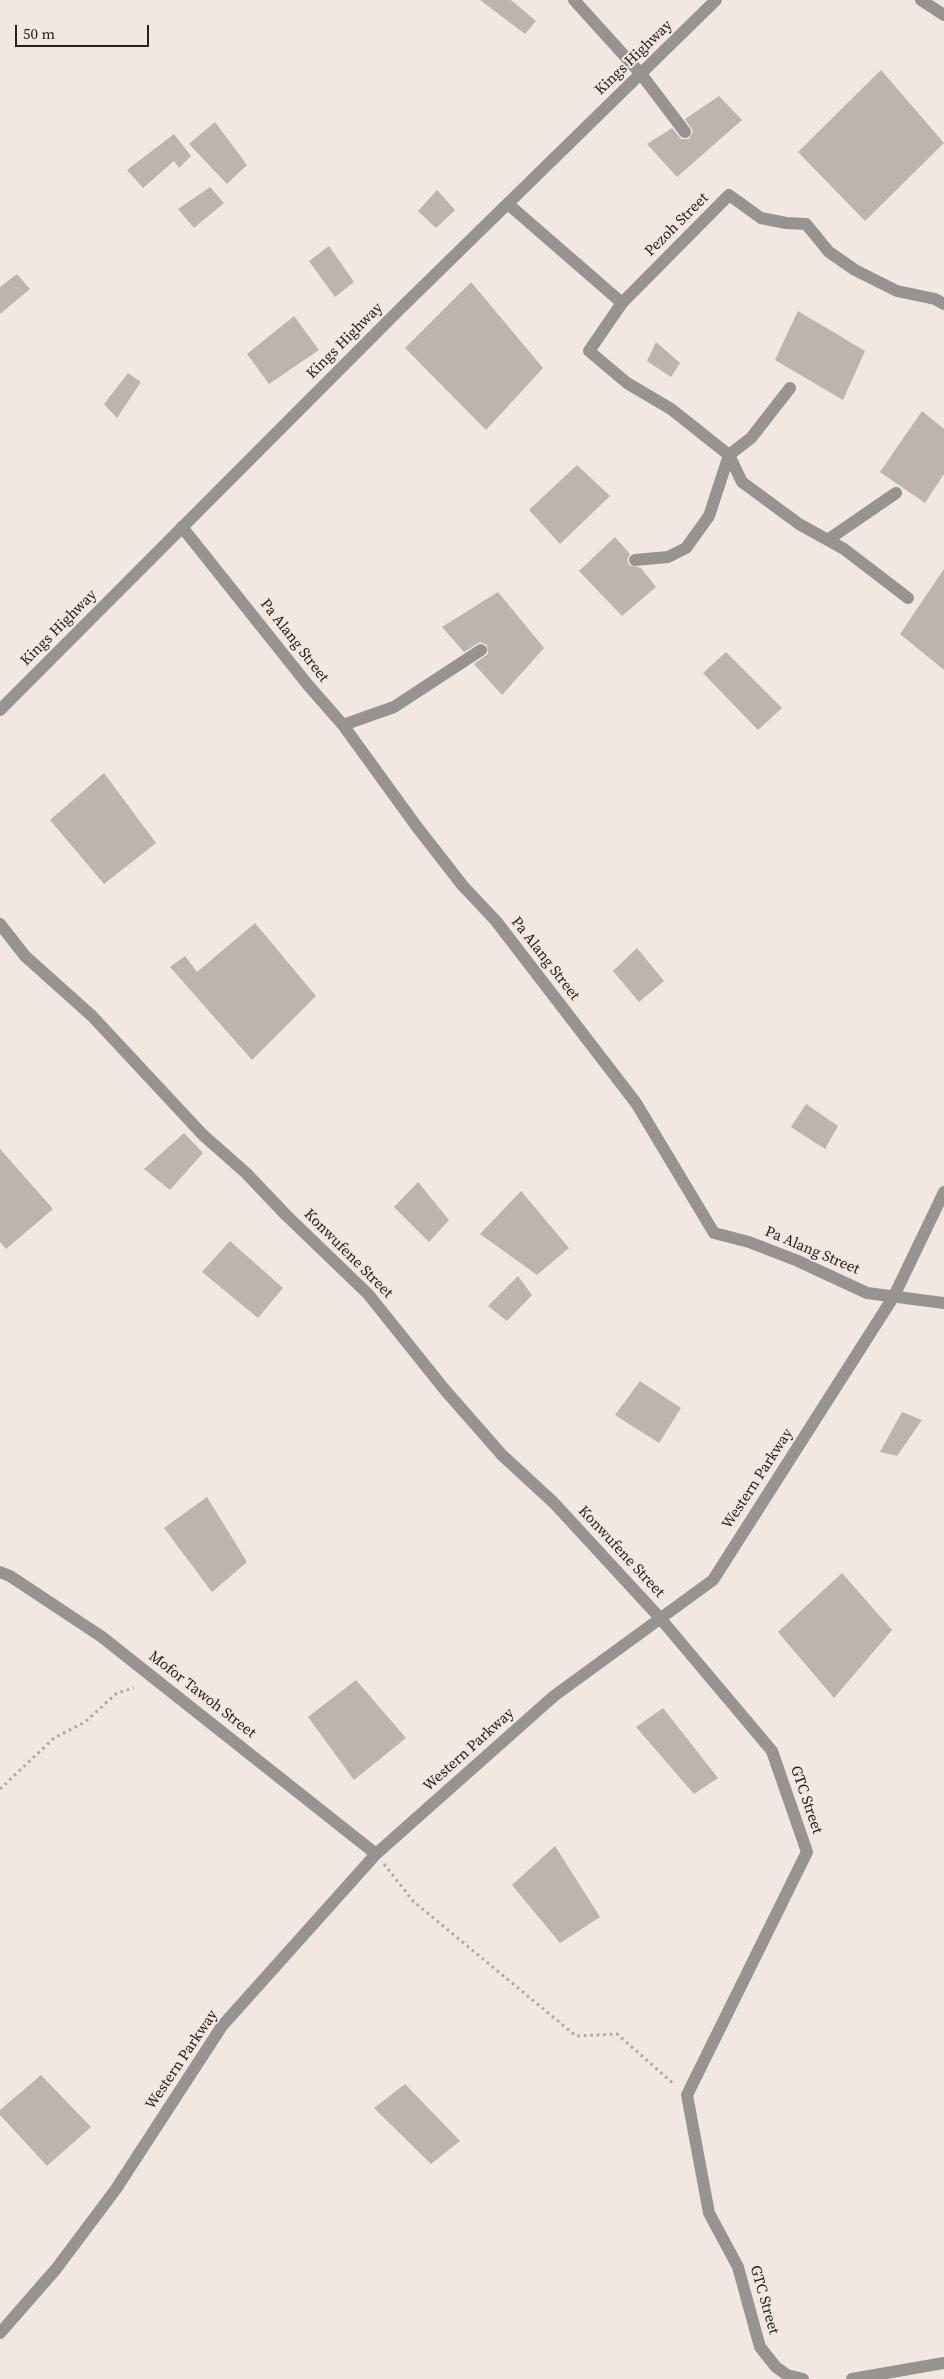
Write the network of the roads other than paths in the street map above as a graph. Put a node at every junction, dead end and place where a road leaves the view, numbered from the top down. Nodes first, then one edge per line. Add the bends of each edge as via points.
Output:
1 (574, 0) edge
2 (716, 0) edge
3 (921, 0) edge
4 (944, 15) edge
5 (641, 74) junction
6 (685, 132) dead end
7 (508, 204) junction
8 (622, 303) junction
9 (944, 304) edge
10 (790, 388) dead end
11 (729, 455) junction
12 (896, 493) dead end
13 (182, 527) junction
14 (829, 539) junction
15 (634, 560) dead end
16 (908, 598) dead end
17 (481, 650) dead end
18 (0, 710) edge
19 (344, 725) junction
20 (0, 924) edge
21 (944, 1192) edge
22 (894, 1296) junction
23 (944, 1302) edge
24 (0, 1572) edge
25 (660, 1618) junction
26 (376, 1854) junction
27 (0, 2333) edge
28 (944, 2363) edge
29 (803, 2379) edge
30 (852, 2379) edge

1 - 5 street
2 - 5 street, Kings Highway
3 - 4 street
5 - 6 street
5 - 7 street, Kings Highway
7 - 8 street
7 - 13 street, Kings Highway
8 - 9 street, Pezoh Street via 729,195 761,218 806,224 829,252 855,270 897,291
8 - 11 street via 589,351 627,383 671,409
10 - 11 street via 751,438
11 - 14 street via 742,482 799,524
11 - 15 street via 709,516 686,548 668,557
12 - 14 street
13 - 18 street, Kings Highway
13 - 19 street, Pa Alang Street via 308,685
14 - 16 street
17 - 19 street via 394,707
19 - 22 street, Pa Alang Street via 417,827 463,886 496,921 636,1103 714,1234 749,1242 867,1293
20 - 25 street, Konwufene Street via 25,956 92,1016 203,1135 368,1294 445,1390 502,1454 554,1503
21 - 22 street, Western Parkway
22 - 23 street, Pa Alang Street
22 - 25 street, Western Parkway via 713,1580
24 - 26 street, Mofor Tawoh Street via 102,1637
25 - 26 street, Western Parkway via 554,1696
25 - 29 street, GTC Street via 772,1752 807,1852 687,2095 709,2213 738,2267 760,2347 787,2376
26 - 27 street, Western Parkway via 222,2026 116,2189 56,2269
28 - 30 street

